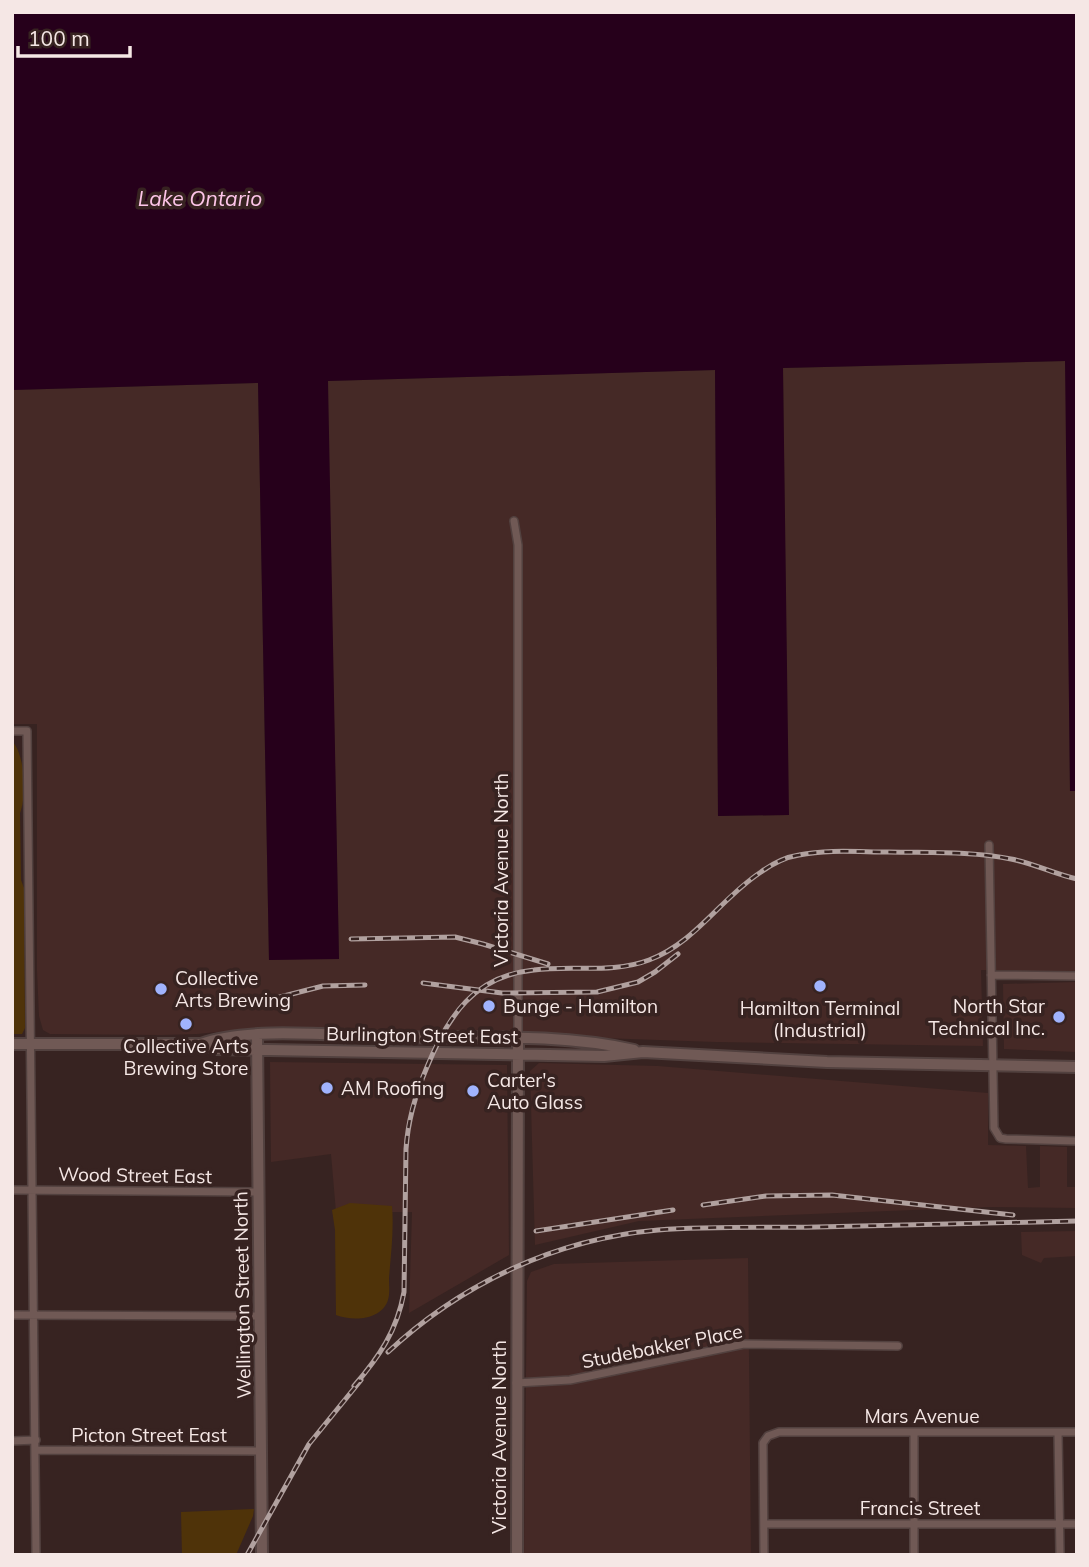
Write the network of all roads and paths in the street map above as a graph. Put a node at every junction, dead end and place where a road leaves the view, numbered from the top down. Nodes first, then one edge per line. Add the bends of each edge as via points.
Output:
1 (513, 522) dead end
2 (12, 731) edge
3 (989, 845) dead end
4 (991, 975) junction
5 (1077, 976) edge
6 (257, 1035) junction
7 (518, 1038) junction
8 (12, 1044) edge
9 (31, 1044) junction
10 (201, 1044) junction
11 (258, 1049) junction
12 (643, 1052) junction
13 (518, 1054) junction
14 (993, 1066) junction
15 (1077, 1068) edge
16 (1077, 1141) edge
17 (12, 1190) edge
18 (32, 1190) junction
19 (258, 1192) junction
20 (12, 1315) edge
21 (33, 1315) junction
22 (260, 1316) junction
23 (898, 1346) dead end
24 (516, 1383) junction
25 (914, 1432) junction
26 (1058, 1432) junction
27 (1077, 1432) edge
28 (36, 1440) junction
29 (12, 1441) edge
30 (37, 1450) junction
31 (262, 1451) junction
32 (764, 1524) junction
33 (914, 1524) junction
34 (1059, 1524) junction
35 (1077, 1524) edge
36 (36, 1555) edge
37 (262, 1555) edge
38 (517, 1555) edge
39 (764, 1555) edge
40 (914, 1555) edge
41 (1060, 1555) edge

1 - 7 street, Victoria Avenue North via 518,545
2 - 9 street via 27,731
3 - 4 street
4 - 5 street
4 - 14 street
6 - 7 main road, Burlington Street East
6 - 10 main road, Burlington Street East
6 - 11 main road, Wellington Street North
7 - 12 main road, Burlington Street East via 605,1044
7 - 13 main road, Victoria Avenue North
8 - 9 main road, Burlington Street East
9 - 10 main road, Burlington Street East
9 - 18 street
10 - 11 main road, Burlington Street East via 216,1049
11 - 13 main road, Burlington Street East
11 - 19 main road, Wellington Street North
12 - 13 main road, Burlington Street East
12 - 14 main road, Burlington Street East
13 - 24 main road, Victoria Avenue North
14 - 15 main road, Burlington Street East
14 - 16 street via 994,1128 1000,1138
17 - 18 street, Wood Street East
18 - 19 street, Wood Street East
18 - 21 street
19 - 22 main road, Wellington Street North
20 - 21 street
21 - 22 street
21 - 28 street
22 - 31 main road, Wellington Street North
23 - 24 street, Studebakker Place via 744,1344 573,1380
24 - 38 main road, Victoria Avenue North
25 - 26 street, Mars Avenue
25 - 32 street, Mars Avenue via 779,1432 768,1436 763,1443
25 - 33 street
26 - 27 street, Mars Avenue
26 - 34 street
28 - 29 street
28 - 30 street
30 - 31 street, Picton Street East
30 - 36 street
31 - 37 main road, Wellington Street North
32 - 33 street, Francis Street
32 - 39 street
33 - 34 street, Francis Street
33 - 40 street
34 - 35 street, Francis Street
34 - 41 street

